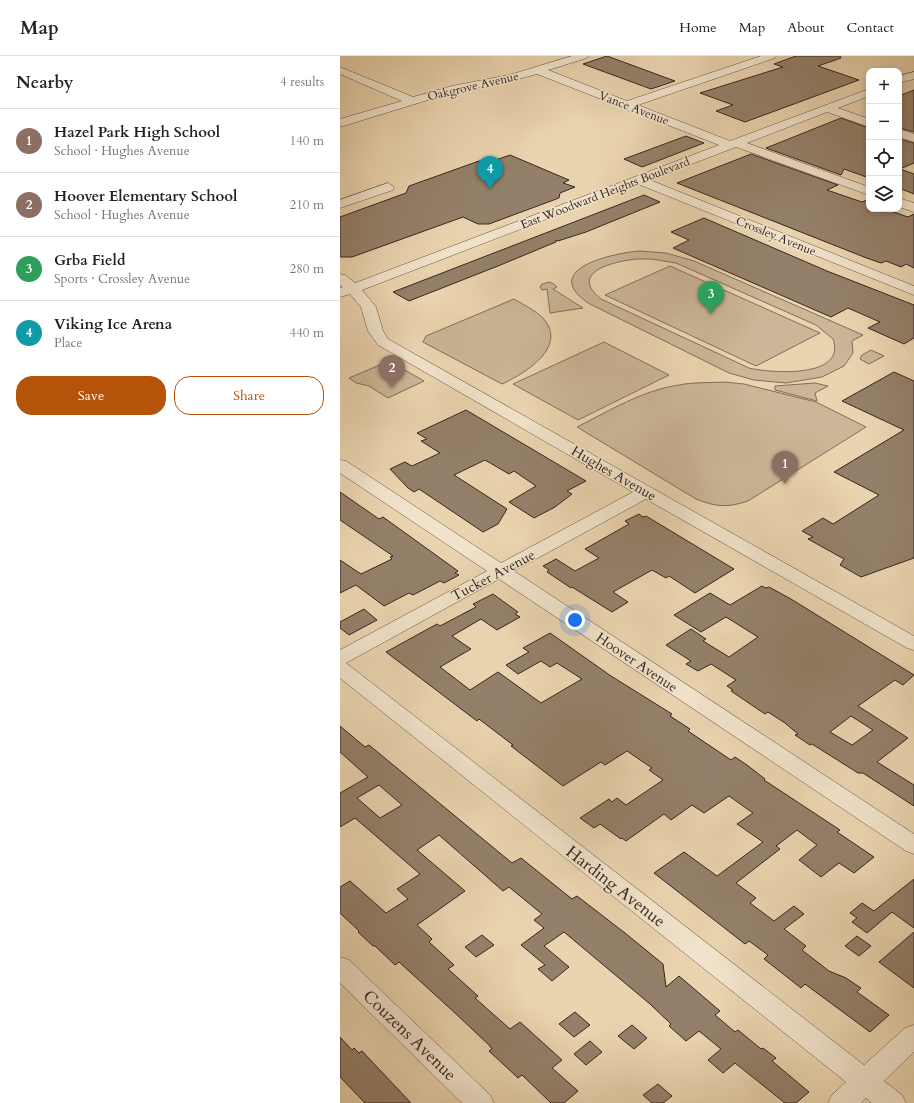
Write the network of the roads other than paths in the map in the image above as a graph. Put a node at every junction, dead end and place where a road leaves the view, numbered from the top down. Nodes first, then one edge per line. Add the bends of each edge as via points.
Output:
1 (583, 56) edge
2 (770, 56) edge
3 (340, 70) edge
4 (537, 70) junction
5 (866, 93) edge
6 (412, 101) junction
7 (627, 105) junction
8 (826, 108) junction
9 (866, 122) edge
10 (340, 123) edge
11 (902, 134) edge
12 (914, 138) edge
13 (734, 144) junction
14 (639, 180) junction
15 (388, 187) dead end
16 (866, 190) edge
17 (902, 203) edge
18 (340, 204) edge
19 (914, 208) edge
20 (344, 287) edge
21 (914, 291) edge
22 (340, 465) edge
23 (646, 492) junction
24 (501, 571) junction
25 (914, 644) edge
26 (340, 658) edge
27 (340, 668) edge
28 (914, 845) edge
29 (340, 967) edge
30 (914, 1036) edge
31 (865, 1082) junction
32 (480, 1103) edge
33 (842, 1103) edge
34 (892, 1103) edge

1 - 4 street, Oakgrove Avenue
2 - 7 street
3 - 6 street
4 - 6 street, Oakgrove Avenue via 511,78 460,87
4 - 7 street, Vance Avenue
5 - 8 street, East Woodward Heights Boulevard
6 - 10 street, Oakgrove Avenue
7 - 13 street, Vance Avenue
8 - 9 street
8 - 13 street, East Woodward Heights Boulevard
11 - 12 street
13 - 14 street, East Woodward Heights Boulevard
13 - 16 street, Vance Avenue
14 - 20 street, East Woodward Heights Boulevard
14 - 21 street, Crossley Avenue
15 - 18 street
17 - 19 street
20 - 23 street, Hughes Avenue via 366,303 375,332 383,342
22 - 24 street, Hoover Avenue
23 - 24 street, Tucker Avenue
23 - 25 street, Hughes Avenue
24 - 26 street, Tucker Avenue
24 - 28 street, Hoover Avenue
27 - 31 street, Harding Avenue
29 - 32 street, Couzens Avenue
30 - 31 street
31 - 33 street
31 - 34 street, Harding Avenue

